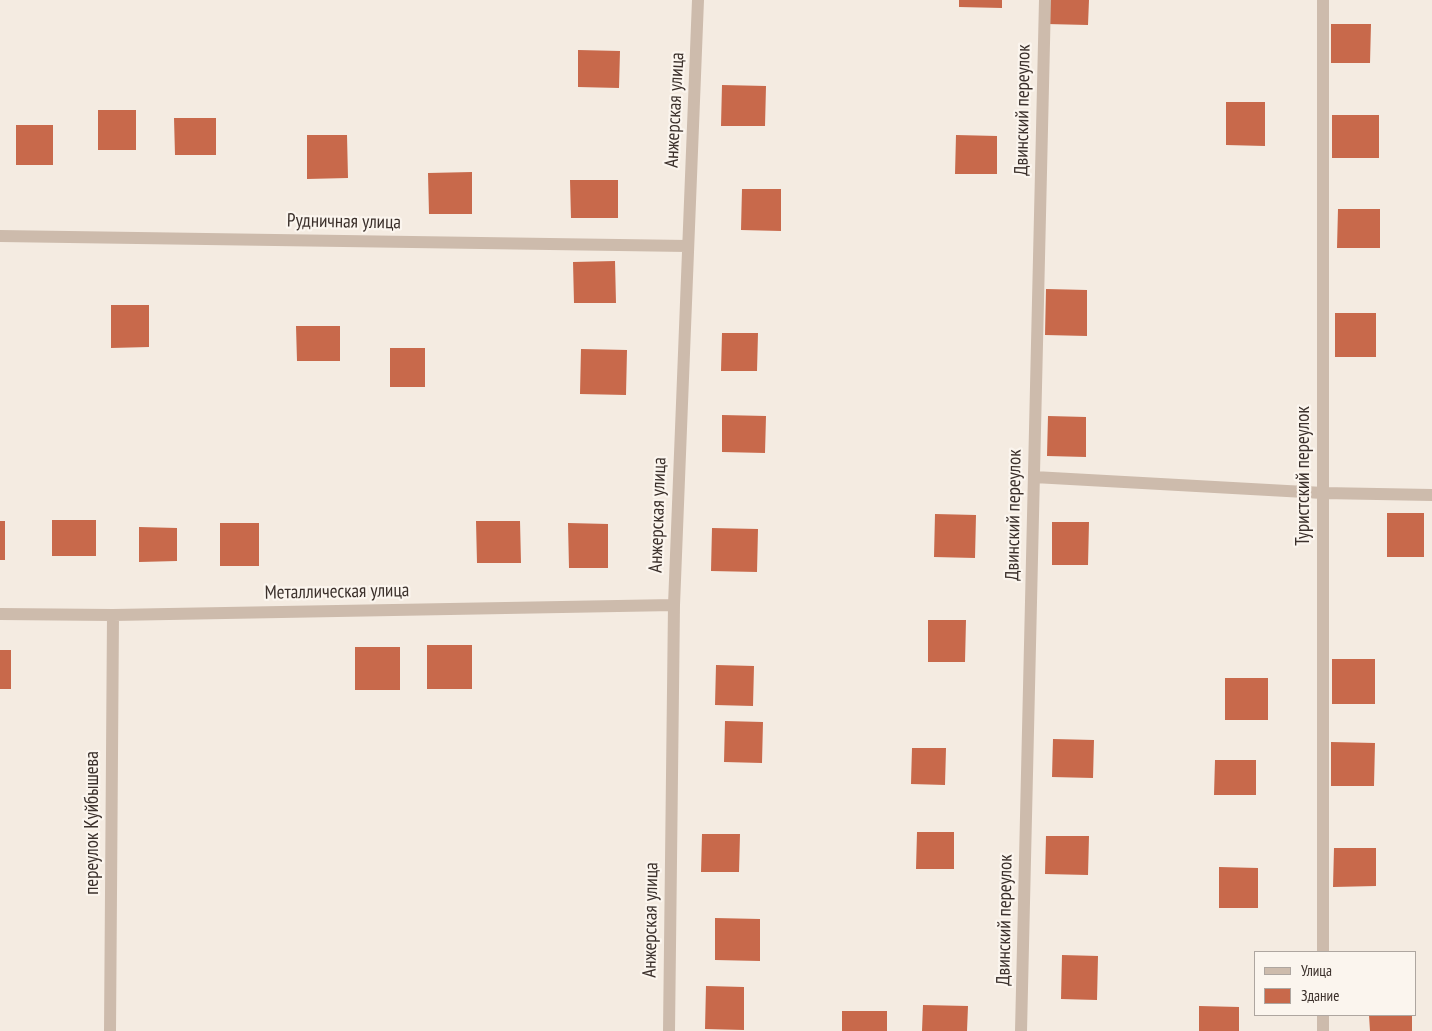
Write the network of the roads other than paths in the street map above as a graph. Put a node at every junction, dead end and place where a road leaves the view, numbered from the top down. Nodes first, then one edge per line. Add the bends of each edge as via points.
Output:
1 (698, 0) edge
2 (1045, 0) edge
3 (1323, 0) edge
4 (0, 236) edge
5 (687, 246) junction
6 (1034, 478) junction
7 (1322, 493) junction
8 (1432, 495) edge
9 (674, 605) junction
10 (0, 614) edge
11 (113, 615) junction
12 (1323, 951) edge
13 (1323, 1016) edge
14 (110, 1031) edge
15 (669, 1031) edge
16 (1021, 1031) edge
17 (1323, 1031) edge

1 - 5 street, Анжерская улица
2 - 6 street, Двинский переулок
3 - 7 street, Туристский переулок
4 - 5 street, Рудничная улица
5 - 9 street, Анжерская улица
6 - 7 street
6 - 16 street, Двинский переулок
7 - 8 street
7 - 12 street, Туристский переулок
9 - 11 street, Металлическая улица
9 - 15 street, Анжерская улица
10 - 11 street, Металлическая улица
11 - 14 street, переулок Куйбышева
13 - 17 street

